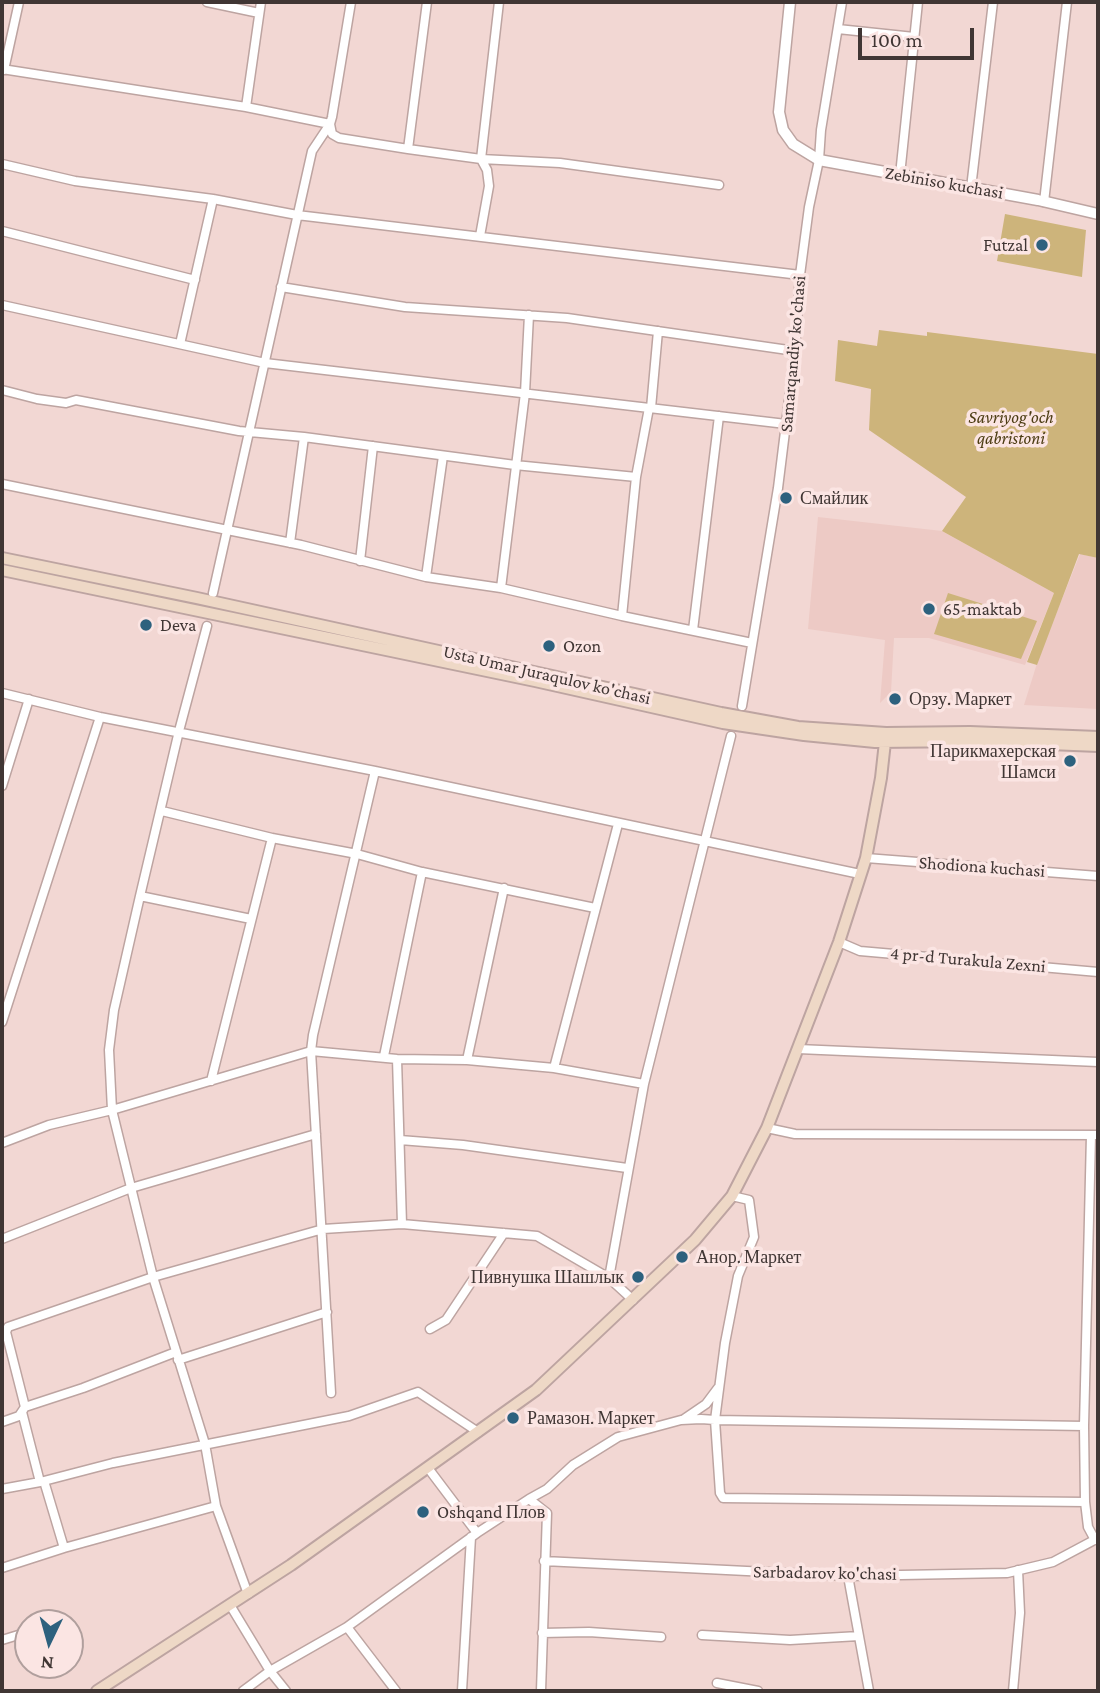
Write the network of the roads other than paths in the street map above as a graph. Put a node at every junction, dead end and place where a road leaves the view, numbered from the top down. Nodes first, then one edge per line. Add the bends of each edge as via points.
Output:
1 (19, 2) edge
2 (207, 2) edge
3 (261, 2) edge
4 (351, 2) edge
5 (427, 2) edge
6 (499, 2) edge
7 (790, 2) edge
8 (842, 2) edge
9 (918, 2) edge
10 (993, 2) edge
11 (1067, 2) edge
12 (259, 13) junction
13 (838, 29) junction
14 (914, 37) junction
15 (3, 70) edge
16 (246, 107) junction
17 (330, 124) junction
18 (408, 149) junction
19 (481, 159) junction
20 (820, 160) junction
21 (2, 164) edge
22 (900, 175) junction
23 (719, 185) dead end
24 (971, 188) junction
25 (213, 200) junction
26 (1044, 202) junction
27 (1098, 214) edge
28 (297, 215) junction
29 (2, 231) edge
30 (480, 236) junction
31 (800, 275) junction
32 (195, 279) junction
33 (281, 287) junction
34 (2, 305) edge
35 (529, 315) junction
36 (658, 331) junction
37 (180, 344) junction
38 (795, 351) junction
39 (265, 363) junction
40 (2, 390) edge
41 (525, 393) junction
42 (650, 408) junction
43 (719, 416) junction
44 (786, 424) junction
45 (247, 432) junction
46 (304, 437) junction
47 (373, 446) junction
48 (443, 456) junction
49 (515, 465) junction
50 (636, 477) junction
51 (2, 484) edge
52 (228, 531) junction
53 (290, 543) junction
54 (2, 558) edge
55 (360, 561) junction
56 (2, 570) edge
57 (426, 577) junction
58 (501, 588) junction
59 (213, 593) dead end
60 (622, 616) junction
61 (207, 626) dead end
62 (693, 630) junction
63 (752, 643) junction
64 (2, 693) edge
65 (29, 699) junction
66 (742, 706) dead end
67 (100, 717) junction
68 (179, 731) junction
69 (731, 736) dead end
70 (885, 737) junction
71 (1098, 737) edge
72 (1098, 746) edge
73 (375, 771) junction
74 (2, 786) edge
75 (162, 811) junction
76 (618, 824) junction
77 (272, 838) junction
78 (705, 839) junction
79 (357, 854) junction
80 (866, 858) junction
81 (422, 872) junction
82 (860, 874) junction
83 (1098, 876) edge
84 (504, 888) junction
85 (140, 896) junction
86 (595, 908) junction
87 (251, 919) junction
88 (839, 942) junction
89 (1098, 972) edge
90 (2, 1022) edge
91 (798, 1049) junction
92 (311, 1051) junction
93 (384, 1056) junction
94 (397, 1059) junction
95 (467, 1060) junction
96 (1098, 1062) edge
97 (554, 1068) junction
98 (211, 1080) junction
99 (644, 1084) junction
100 (112, 1110) junction
101 (767, 1128) junction
102 (316, 1135) junction
103 (1095, 1135) edge
104 (400, 1140) junction
105 (2, 1143) edge
106 (627, 1168) junction
107 (131, 1188) junction
108 (732, 1196) junction
109 (402, 1224) junction
110 (323, 1229) junction
111 (503, 1233) junction
112 (2, 1239) edge
113 (153, 1277) junction
114 (609, 1278) junction
115 (633, 1300) junction
116 (327, 1312) junction
117 (429, 1329) dead end
118 (4, 1333) edge
119 (177, 1356) junction
120 (719, 1387) junction
121 (331, 1393) dead end
122 (24, 1409) junction
123 (681, 1420) junction
124 (715, 1420) junction
125 (2, 1422) edge
126 (1084, 1426) junction
127 (478, 1432) junction
128 (205, 1444) junction
129 (428, 1468) junction
130 (42, 1481) junction
131 (2, 1489) edge
132 (529, 1499) junction
133 (1085, 1502) junction
134 (216, 1506) junction
135 (474, 1535) junction
136 (1096, 1539) edge
137 (64, 1548) junction
138 (544, 1562) junction
139 (2, 1568) edge
140 (1018, 1570) junction
141 (848, 1576) junction
142 (248, 1594) junction
143 (230, 1605) junction
144 (347, 1626) junction
145 (542, 1633) junction
146 (702, 1634) dead end
147 (859, 1636) junction
148 (661, 1637) dead end
149 (270, 1671) junction
150 (717, 1683) dead end
151 (97, 1691) edge
152 (243, 1691) edge
153 (284, 1691) edge
154 (396, 1691) edge
155 (462, 1691) edge
156 (541, 1691) edge
157 (758, 1691) edge
158 (869, 1691) edge
159 (1013, 1691) edge

1 - 15 street
2 - 12 street
3 - 12 street
4 - 17 street
5 - 18 street
6 - 19 street
7 - 20 street, Zebiniso kuchasi via 779,113 783,131 793,144
8 - 13 street, Samarqandiy ko'chasi
9 - 14 street
10 - 24 street
11 - 26 street
12 - 16 street
13 - 14 street
13 - 20 street, Samarqandiy ko'chasi
14 - 22 street
15 - 16 street
16 - 17 street
17 - 18 street via 332,134 339,138
17 - 28 street via 312,151
18 - 19 street
19 - 23 street via 560,163
19 - 30 street via 489,186
20 - 22 street, Zebiniso kuchasi
20 - 31 street, Samarqandiy ko'chasi
21 - 25 street via 75,181
22 - 24 street, Zebiniso kuchasi
24 - 26 street, Zebiniso kuchasi
25 - 28 street
25 - 32 street
26 - 27 street, Zebiniso kuchasi
28 - 30 street
28 - 33 street
29 - 32 street
30 - 31 street
31 - 38 street, Samarqandiy ko'chasi
32 - 37 street
33 - 35 street via 405,307
33 - 39 street
34 - 37 street
35 - 36 street
35 - 41 street
36 - 38 street
36 - 42 street
37 - 39 street
38 - 44 street, Samarqandiy ko'chasi
39 - 41 street
39 - 45 street
40 - 45 street
41 - 42 street
41 - 49 street
42 - 43 street
42 - 50 street
43 - 44 street
43 - 62 street
44 - 63 street, Samarqandiy ko'chasi
45 - 46 street
45 - 52 street
46 - 47 street
46 - 53 street
47 - 48 street
47 - 55 street
48 - 49 street
48 - 57 street
49 - 50 street
49 - 58 street
50 - 60 street
51 - 52 street
52 - 53 street
52 - 59 street
53 - 55 street
54 - 70 main road, Usta Umar Juraqulov ko'chasi via 721,713
55 - 57 street
56 - 70 main road, Usta Umar Juraqulov ko'chasi via 723,723 804,735
57 - 58 street
58 - 60 street
60 - 62 street
61 - 68 street
62 - 63 street
63 - 66 street, Samarqandiy ko'chasi
64 - 65 street
65 - 67 street
65 - 74 street
67 - 68 street
67 - 90 street
68 - 73 street
68 - 75 street
69 - 78 street
70 - 71 main road, Usta Umar Juraqulov ko'chasi via 970,732
70 - 72 main road, Usta Umar Juraqulov ko'chasi
70 - 80 main road
73 - 76 street
73 - 79 street
75 - 77 street
75 - 85 street
76 - 78 street
76 - 86 street
77 - 79 street
77 - 87 street
78 - 82 street
78 - 99 street
79 - 81 street
79 - 92 street
80 - 82 main road
80 - 83 street, Shodiona kuchasi
81 - 84 street
81 - 93 street
82 - 88 main road
84 - 86 street
84 - 95 street
85 - 87 street
85 - 100 street via 110,1037
86 - 97 street
87 - 98 street
88 - 89 street, 4 pr-d Turakula Zexni via 860,951
88 - 91 main road
91 - 96 street
91 - 101 main road
92 - 93 street
92 - 98 street
92 - 102 street
93 - 94 street
94 - 95 street
94 - 104 street
95 - 97 street
97 - 99 street
98 - 100 street
99 - 106 street
100 - 105 street via 49,1125
100 - 107 street
101 - 103 street via 795,1134
101 - 108 main road
102 - 107 street
102 - 110 street
103 - 126 street
104 - 106 street
104 - 109 street
106 - 114 street
107 - 112 street
107 - 113 street
108 - 115 main road via 695,1240
108 - 120 street via 749,1200 754,1237 738,1276
109 - 110 street
109 - 111 street
110 - 113 street
110 - 116 street
111 - 114 street via 537,1236
111 - 117 street via 446,1320
113 - 118 street via 8,1327
113 - 119 street
114 - 115 street
115 - 127 main road via 536,1390
116 - 119 street
116 - 121 street
118 - 122 street
119 - 122 street
119 - 128 street
120 - 123 street via 706,1404
120 - 124 street
122 - 125 street
122 - 130 street
123 - 124 street
123 - 132 street via 618,1437
124 - 126 street
124 - 133 street via 723,1498
126 - 133 street
127 - 128 street via 418,1392 349,1416
127 - 129 main road
128 - 130 street
128 - 134 street
129 - 135 street
129 - 142 main road
130 - 131 street
130 - 137 street
132 - 135 street
132 - 138 street via 547,1513
133 - 136 street via 1088,1527
134 - 137 street
134 - 142 street
135 - 144 street
135 - 155 street
136 - 140 street, Sarbadarov ko'chasi via 1053,1562
137 - 139 street
138 - 141 street, Sarbadarov ko'chasi
138 - 145 street
140 - 141 street, Sarbadarov ko'chasi
140 - 159 street via 1020,1613
141 - 147 street
142 - 143 main road
143 - 149 street
143 - 151 main road
144 - 149 street
144 - 154 street
145 - 148 street
145 - 156 street
146 - 147 street via 790,1640
147 - 158 street
149 - 152 street
149 - 153 street
150 - 157 street

